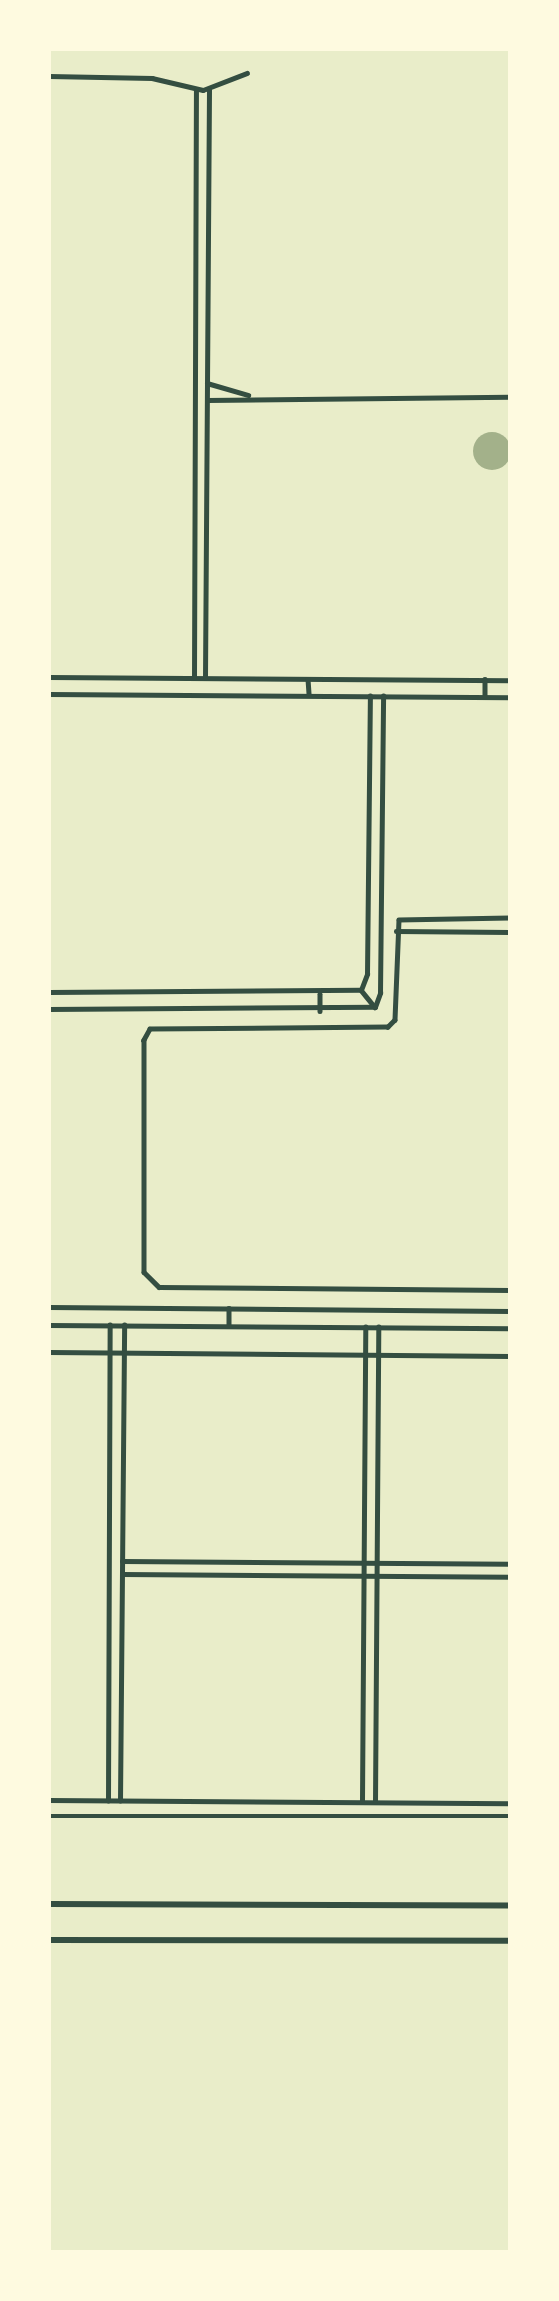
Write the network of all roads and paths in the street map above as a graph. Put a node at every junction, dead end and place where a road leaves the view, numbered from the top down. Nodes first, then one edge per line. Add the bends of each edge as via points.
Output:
1 (247, 73) dead end
2 (49, 76) edge
3 (196, 90) junction
4 (209, 90) junction
5 (207, 383) junction
6 (249, 396) junction
7 (510, 397) edge
8 (207, 400) junction
9 (49, 677) edge
10 (194, 678) junction
11 (205, 678) junction
12 (308, 678) junction
13 (485, 680) junction
14 (510, 680) edge
15 (49, 694) edge
16 (309, 695) junction
17 (370, 696) junction
18 (383, 696) junction
19 (485, 697) junction
20 (510, 697) edge
21 (510, 918) edge
22 (396, 931) junction
23 (510, 932) edge
24 (361, 990) junction
25 (49, 992) edge
26 (320, 994) junction
27 (375, 1007) junction
28 (49, 1009) edge
29 (320, 1011) junction
30 (510, 1290) edge
31 (49, 1307) edge
32 (229, 1308) junction
33 (510, 1311) edge
34 (49, 1325) edge
35 (110, 1325) junction
36 (124, 1325) junction
37 (229, 1325) junction
38 (365, 1326) junction
39 (378, 1326) junction
40 (510, 1328) edge
41 (49, 1352) edge
42 (110, 1353) junction
43 (124, 1353) junction
44 (365, 1354) junction
45 (378, 1354) junction
46 (510, 1356) edge
47 (122, 1561) junction
48 (363, 1562) junction
49 (376, 1563) junction
50 (510, 1564) edge
51 (122, 1574) junction
52 (363, 1575) junction
53 (376, 1575) junction
54 (510, 1577) edge
55 (108, 1702) junction
56 (121, 1703) junction
57 (49, 1800) edge
58 (108, 1801) junction
59 (120, 1801) junction
60 (362, 1801) junction
61 (374, 1802) junction
62 (510, 1803) edge
63 (49, 1816) edge
64 (510, 1816) edge
65 (49, 1904) edge
66 (510, 1906) edge
67 (49, 1940) edge
68 (510, 1941) edge

1 - 4 street
2 - 3 street via 152,78
3 - 4 street
3 - 10 street
4 - 5 street
5 - 6 street
5 - 8 street
6 - 7 street
6 - 8 street
8 - 11 street
9 - 10 street
10 - 11 street
11 - 12 street
12 - 13 street
12 - 16 street
13 - 14 street
13 - 19 street
15 - 16 street
16 - 17 street
17 - 18 street
17 - 24 street via 368,974
18 - 19 street
18 - 27 street via 380,993
19 - 20 street
21 - 22 street via 402,918
22 - 23 street
22 - 30 street via 395,1020 388,1027 148,1031 144,1276 159,1287
24 - 26 street
24 - 27 street
25 - 26 street
26 - 29 street
27 - 29 street
28 - 29 street
31 - 32 street
32 - 33 street
32 - 37 street
34 - 35 street
35 - 36 street
35 - 42 street
36 - 37 street
36 - 43 street
37 - 38 street
38 - 39 street
38 - 44 street
39 - 40 street
39 - 45 street
41 - 42 street
42 - 43 street
42 - 55 street
43 - 44 street
43 - 47 street
44 - 45 street
44 - 48 street
45 - 46 street
45 - 49 street
47 - 48 street
47 - 51 street
48 - 49 street
48 - 52 street
49 - 50 street
49 - 53 street
51 - 52 street
51 - 56 street
52 - 53 street
52 - 60 street
53 - 54 street
53 - 61 street
55 - 56 street
55 - 58 street
56 - 59 street
57 - 58 street
58 - 59 street
59 - 60 street
60 - 61 street
61 - 62 street
63 - 64 street
65 - 66 main road
67 - 68 main road

